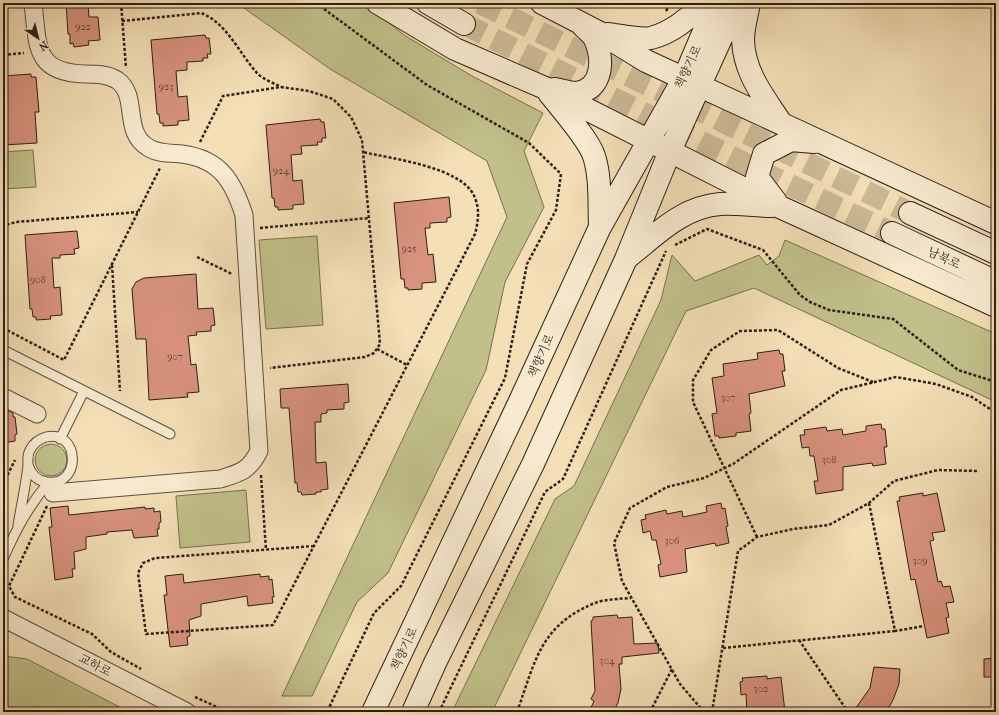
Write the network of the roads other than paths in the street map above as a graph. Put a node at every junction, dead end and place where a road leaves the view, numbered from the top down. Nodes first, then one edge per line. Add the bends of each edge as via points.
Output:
1 (33, 3) edge
2 (378, 3) edge
3 (428, 3) edge
4 (542, 3) edge
5 (702, 3) edge
6 (716, 3) edge
7 (738, 3) edge
8 (749, 3) edge
9 (578, 22) junction
10 (464, 24) tunnel mouth
11 (602, 34) junction
12 (692, 81) junction
13 (545, 88) junction
14 (781, 123) junction
15 (650, 141) junction
16 (823, 142) junction
17 (670, 151) junction
18 (780, 207) junction
19 (910, 213) tunnel mouth
20 (996, 224) edge
21 (600, 227) junction
22 (892, 233) tunnel mouth
23 (996, 253) edge
24 (626, 259) junction
25 (996, 282) edge
26 (996, 306) edge
27 (3, 350) edge
28 (84, 391) junction
29 (3, 397) edge
30 (37, 414) dead end
31 (170, 434) dead end
32 (60, 439) junction
33 (28, 465) junction
34 (51, 488) junction
35 (18, 526) junction
36 (3, 559) edge
37 (3, 618) edge
38 (187, 712) edge
39 (373, 712) edge
40 (413, 712) edge

1 - 34 street via 38,45 44,58 55,70 68,74 102,74 116,79 124,86 128,96 131,122 137,137 149,148 167,154 193,157 219,168 231,182 244,215 259,451 252,464 239,473 220,479
2 - 13 main road via 455,49
3 - 10 main road
4 - 9 main road
5 - 11 main road via 695,12 671,30 650,38
6 - 12 main road, 책향기로
7 - 12 main road, 책향기로
8 - 14 main road via 743,39 746,59 753,80
9 - 11 main road
9 - 13 main road via 593,36 600,52 601,69 598,78 589,88 576,93
11 - 12 main road via 646,61
12 - 14 main road
12 - 15 main road, 책향기로
12 - 17 main road, 책향기로
13 - 15 main road
13 - 21 main road via 594,155
14 - 16 main road
15 - 17 main road
15 - 21 main road, 책향기로
16 - 18 main road via 790,140 764,154 757,177
16 - 20 main road
17 - 18 main road
17 - 24 main road, 책향기로
18 - 24 main road via 719,204 695,210 674,220
18 - 26 main road
19 - 23 main road
21 - 39 main road, 책향기로
22 - 25 main road, 남북로
24 - 40 main road, 책향기로 via 533,464
27 - 28 lane
28 - 31 lane
28 - 32 lane
29 - 30 street
32 - 33 lane via 40,439 29,450
32 - 34 lane via 69,446 72,453 72,469
33 - 34 lane via 35,477
33 - 35 lane
34 - 35 lane via 32,502
35 - 36 lane
37 - 38 street, 교하로

